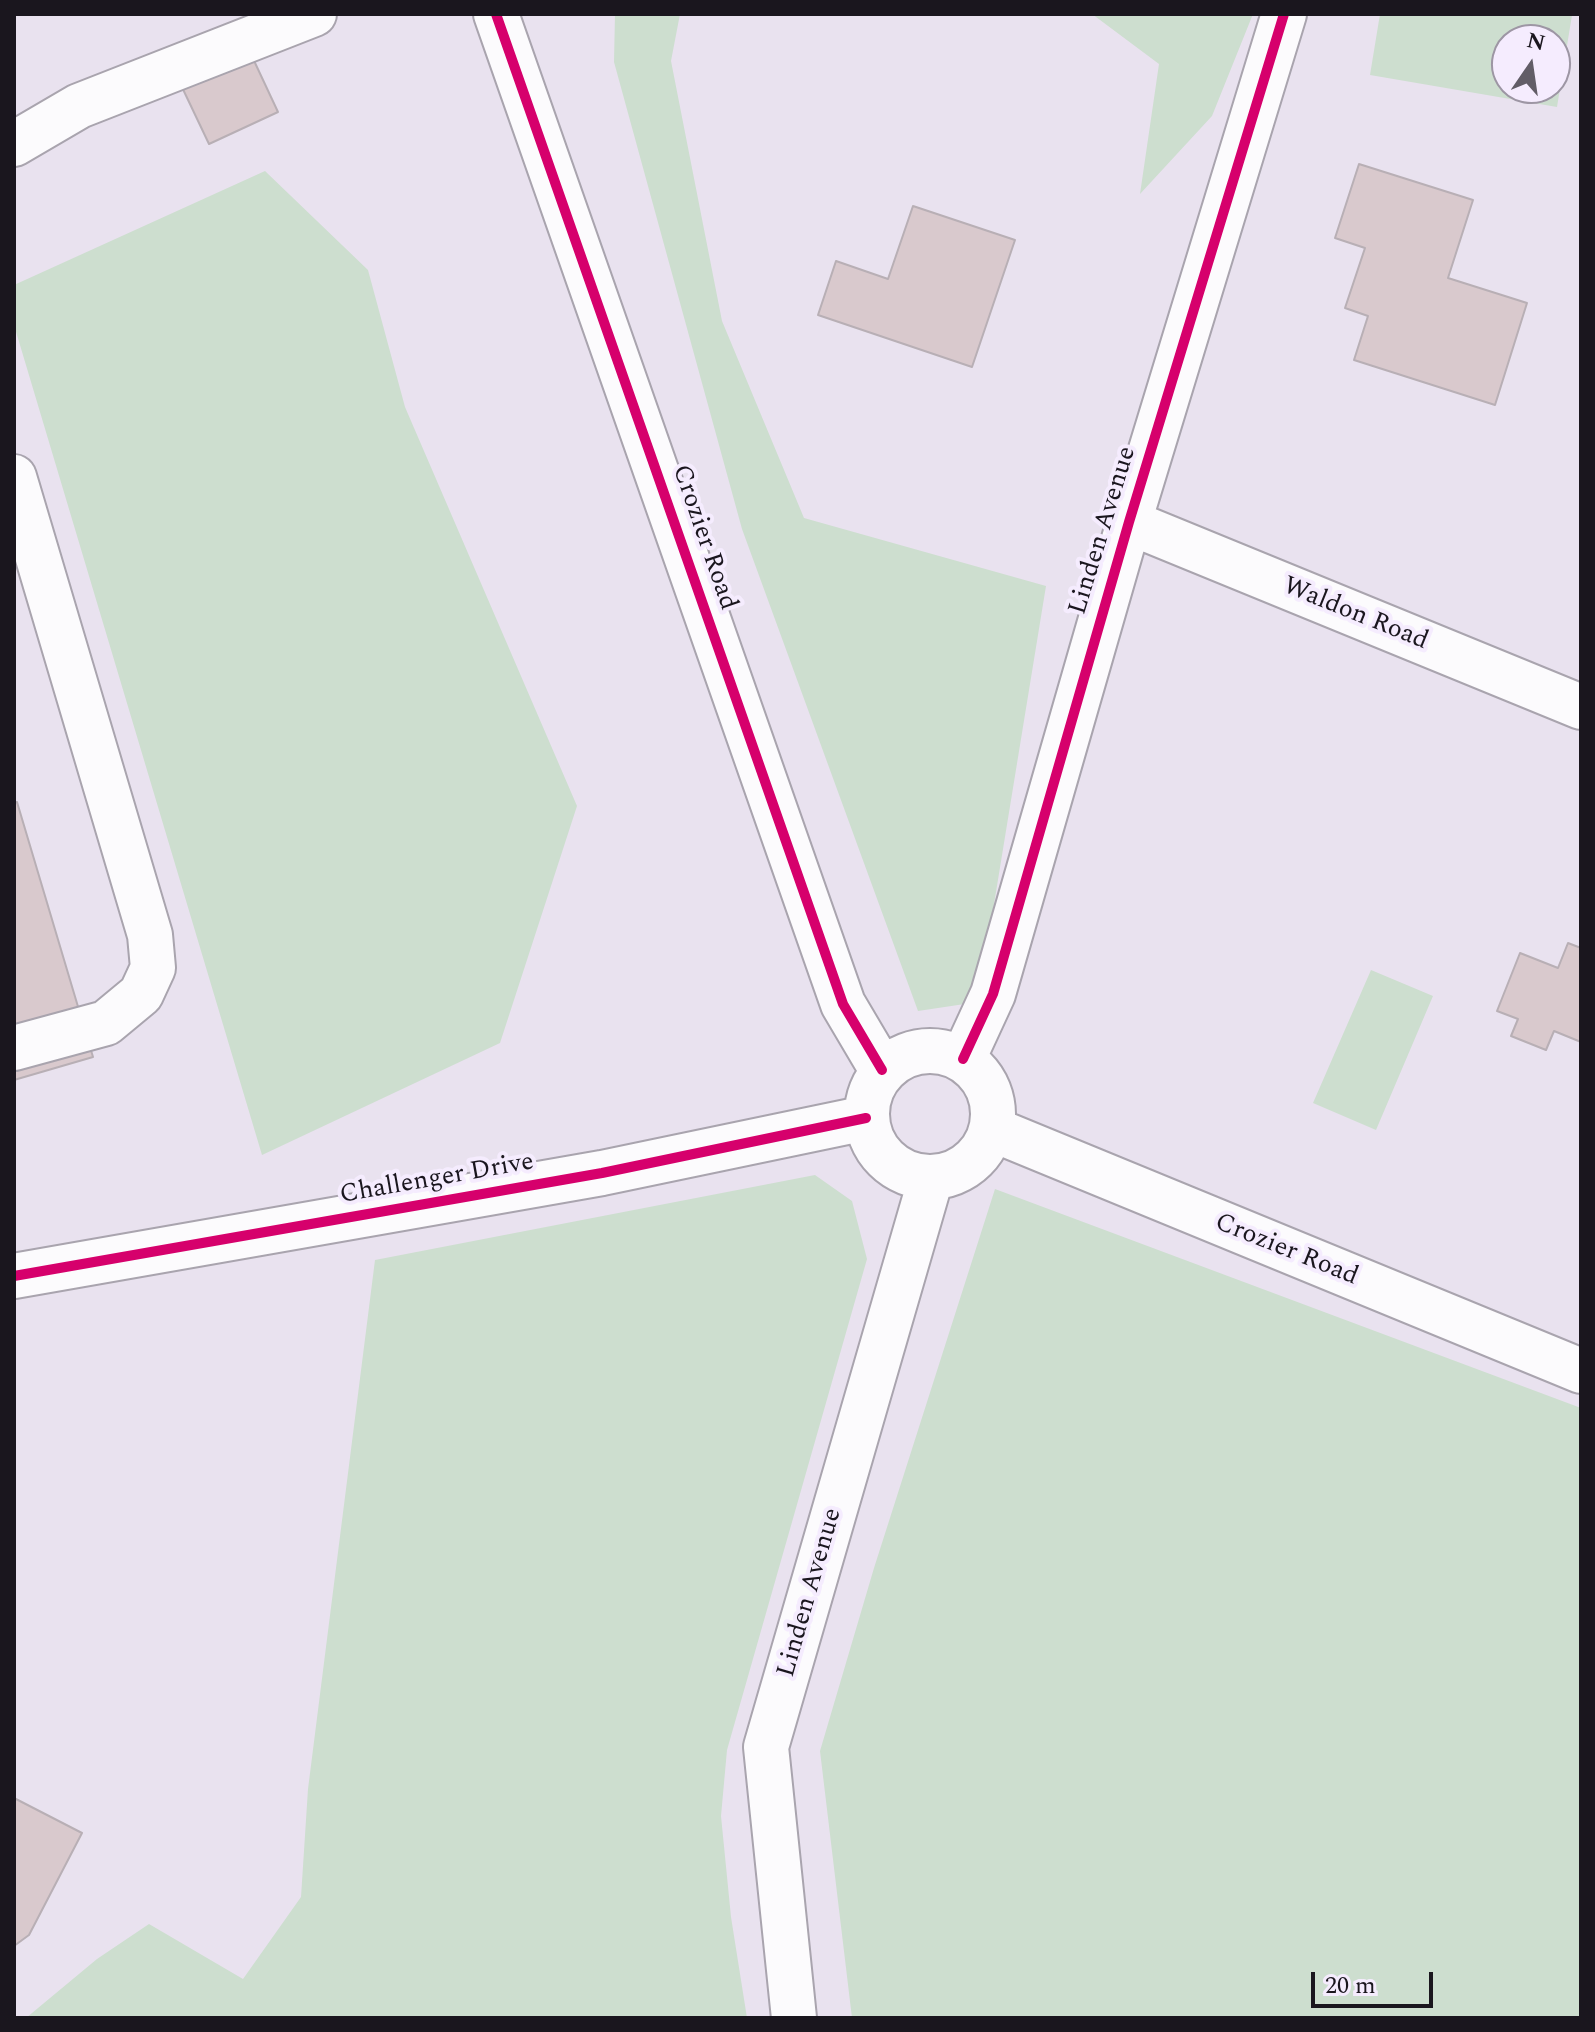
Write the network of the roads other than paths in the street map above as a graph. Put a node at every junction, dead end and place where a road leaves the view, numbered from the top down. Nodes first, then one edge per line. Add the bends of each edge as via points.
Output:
1 (314, 14) edge
2 (496, 14) edge
3 (1284, 14) edge
4 (14, 144) edge
5 (14, 477) edge
6 (1129, 522) junction
7 (1581, 707) edge
8 (14, 1048) edge
9 (963, 1059) junction
10 (882, 1070) junction
11 (866, 1118) junction
12 (992, 1129) junction
13 (931, 1178) junction
14 (14, 1276) edge
15 (1581, 1371) edge
16 (794, 2018) edge

1 - 4 street via 79,106
2 - 10 street, Crozier Road via 843,1004
3 - 6 street, Linden Avenue
5 - 8 street via 150,935 153,968 141,994 106,1023
6 - 7 street, Waldon Road
6 - 9 street, Linden Avenue via 993,994
9 - 10 street via 936,1050 907,1054
9 - 12 street via 982,1077 993,1102
10 - 11 street via 867,1100
11 - 13 street via 875,1148 899,1170
11 - 14 street, Challenger Drive via 602,1173
12 - 13 street via 980,1154 958,1171
12 - 15 street, Crozier Road
13 - 16 street, Linden Avenue via 766,1747

